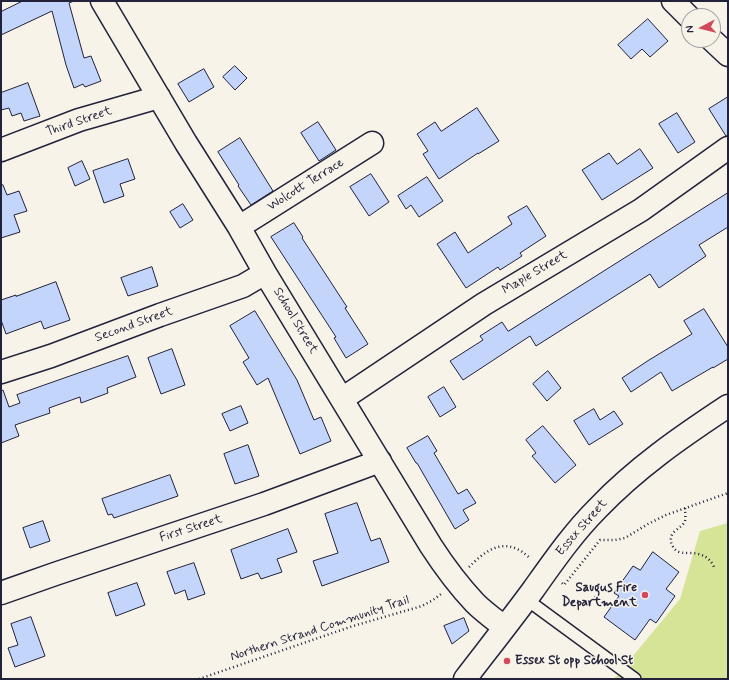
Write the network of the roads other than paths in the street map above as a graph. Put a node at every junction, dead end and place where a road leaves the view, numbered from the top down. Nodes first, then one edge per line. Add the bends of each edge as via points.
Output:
1 (102, 1) edge
2 (673, 1) edge
3 (681, 9) edge
4 (721, 48) edge
5 (728, 55) edge
6 (159, 97) junction
7 (372, 144) dead end
8 (728, 148) edge
9 (1, 150) edge
10 (239, 227) junction
11 (266, 273) junction
12 (1, 372) edge
13 (342, 399) junction
14 (728, 406) edge
15 (380, 461) junction
16 (1, 592) edge
17 (526, 599) junction
18 (504, 627) junction
19 (465, 679) edge
20 (635, 679) edge

1 - 6 street, School Street
2 - 3 street
4 - 5 street
6 - 9 street, Third Street via 79,120
6 - 10 street, School Street
7 - 10 street, Wolcott Terrace
8 - 13 street, Maple Street via 641,210 484,304
10 - 11 street, School Street
11 - 12 street, Second Street via 243,286
11 - 13 street, School Street
13 - 15 street, School Street
14 - 17 street, Essex Street via 638,469 607,498 561,550
15 - 16 street, First Street via 264,504
15 - 18 street, School Street via 455,581 475,603
17 - 18 street, Essex Street
17 - 20 lane
18 - 19 street, Essex Street

